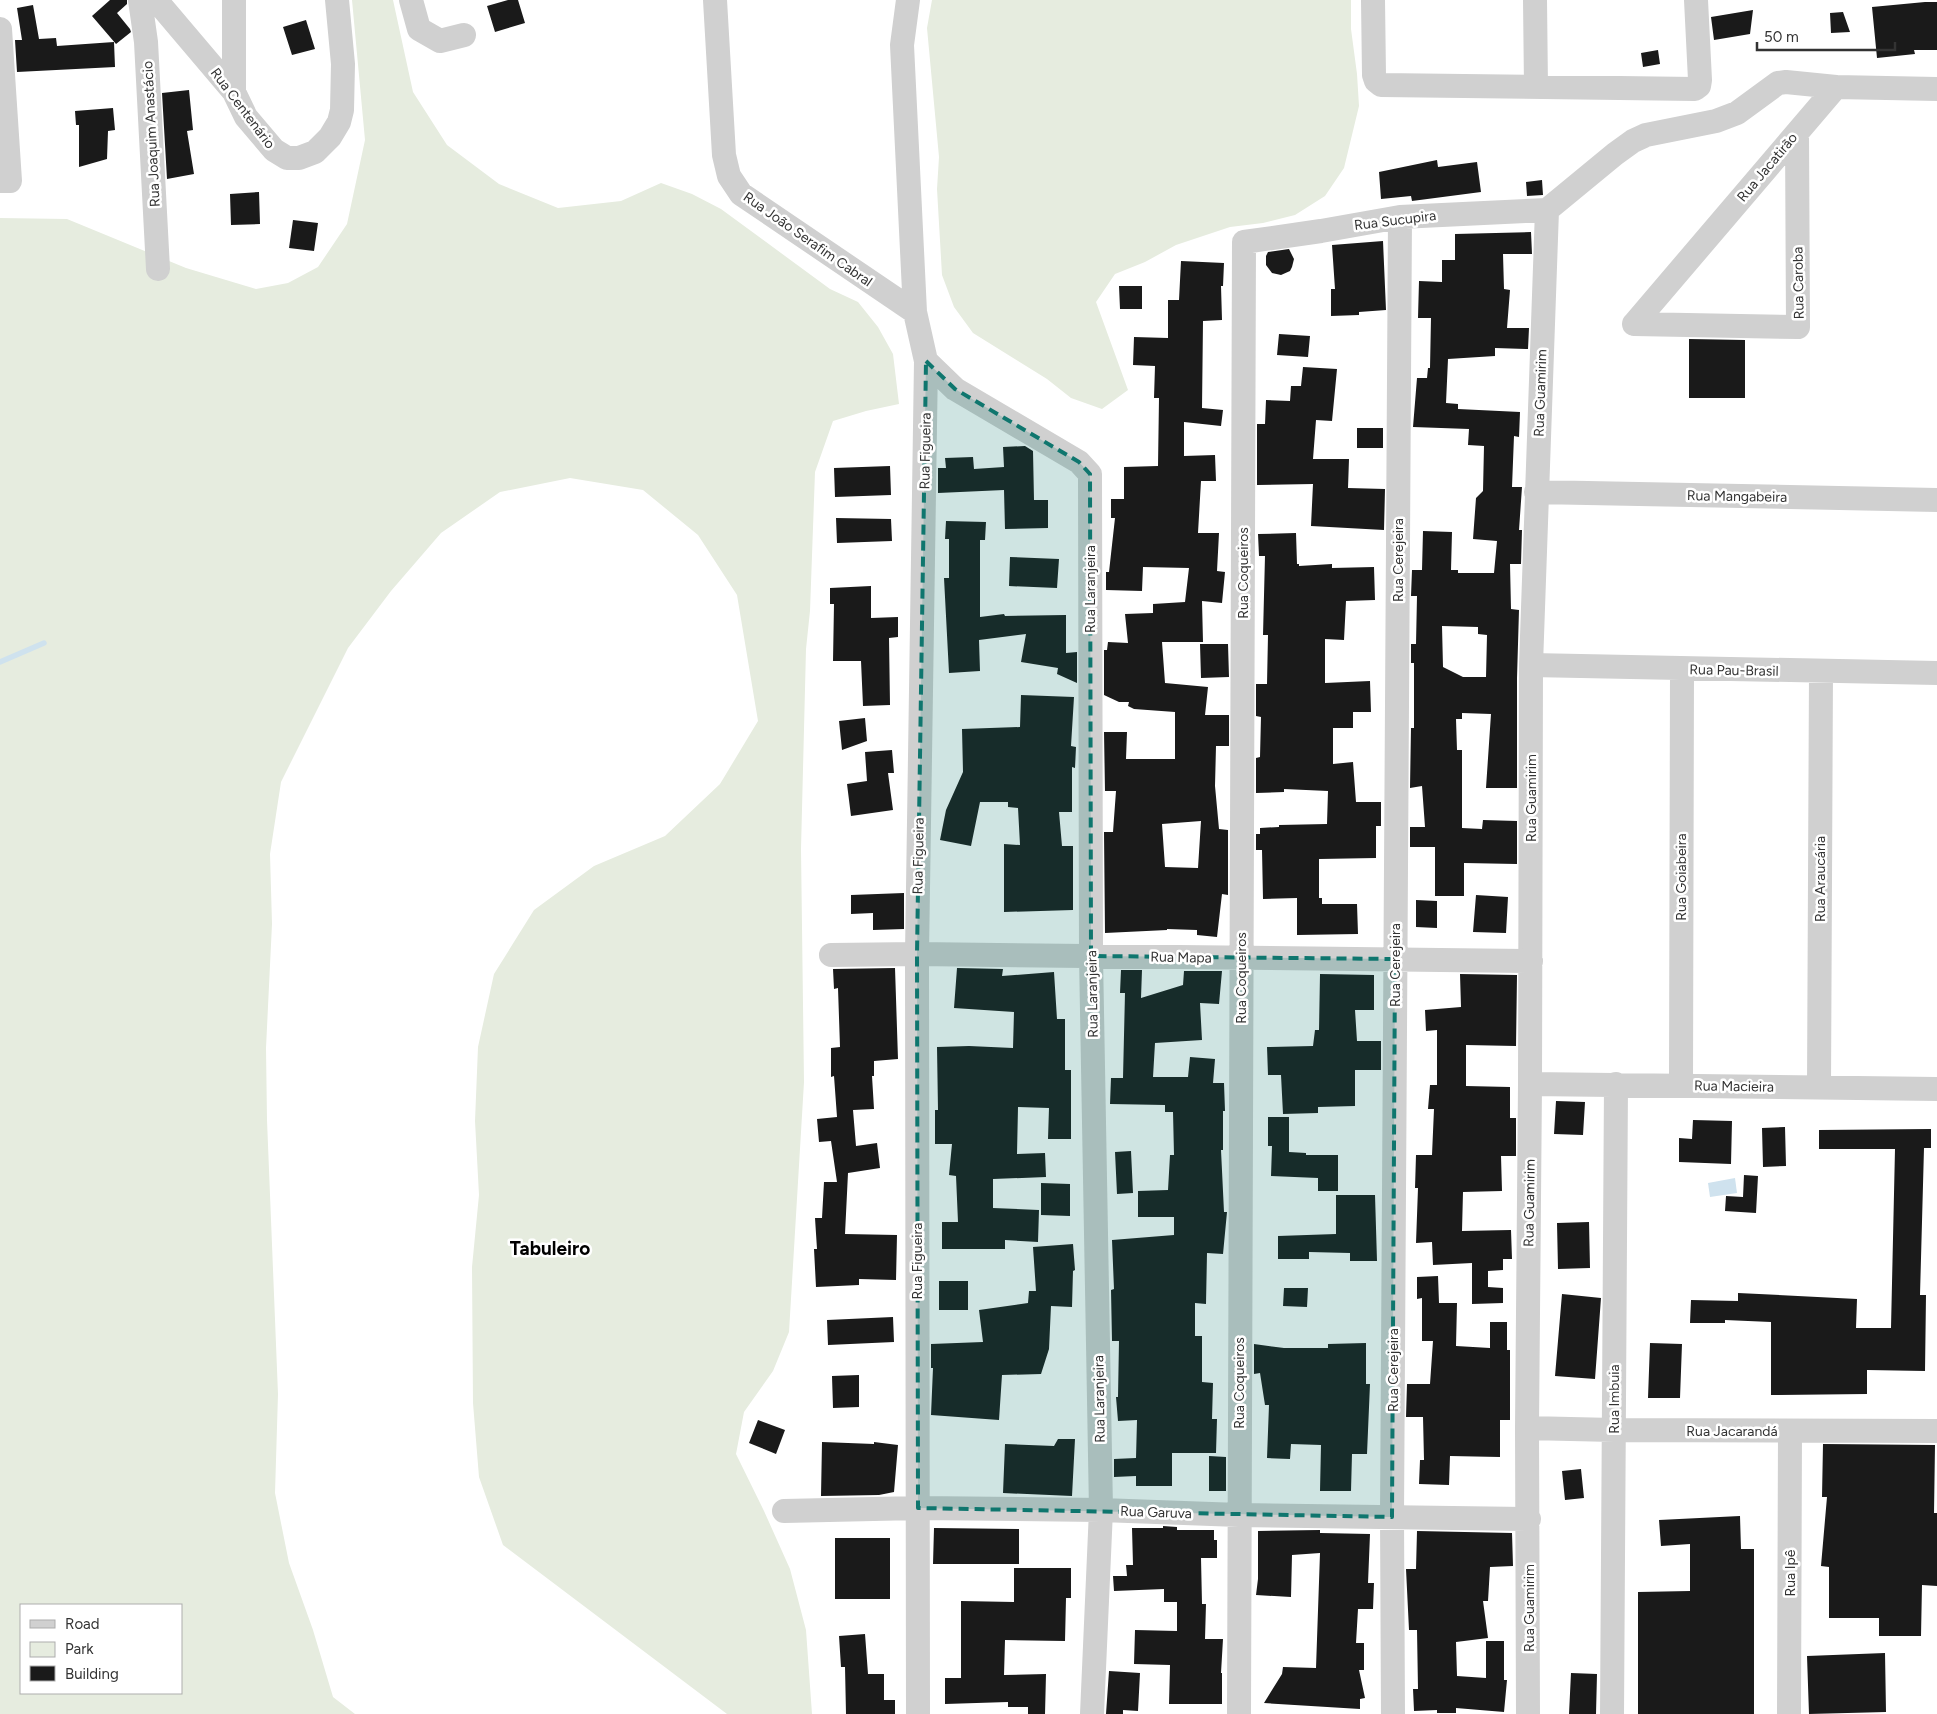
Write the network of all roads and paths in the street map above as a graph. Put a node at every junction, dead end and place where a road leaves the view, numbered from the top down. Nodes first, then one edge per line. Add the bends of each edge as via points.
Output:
1 (140, 0) edge
2 (156, 0) edge
3 (234, 0) edge
4 (337, 0) edge
5 (411, 0) edge
6 (714, 0) edge
7 (908, 0) edge
8 (1373, 0) edge
9 (1535, 0) edge
10 (1702, 0) edge
11 (0, 29) edge
12 (464, 34) dead end
13 (1536, 87) junction
14 (1836, 87) junction
15 (1937, 90) edge
16 (234, 92) junction
17 (1797, 133) junction
18 (0, 181) edge
19 (1547, 210) junction
20 (1400, 217) junction
21 (1244, 242) joint
22 (158, 269) dead end
23 (915, 312) junction
24 (1634, 324) joint
25 (926, 362) junction
26 (1536, 492) junction
27 (1937, 500) edge
28 (1531, 665) junction
29 (1682, 669) junction
30 (1821, 671) junction
31 (1937, 673) edge
32 (917, 954) junction
33 (831, 955) dead end
34 (1091, 956) junction
35 (1241, 958) junction
36 (1395, 959) junction
37 (1531, 961) junction
38 (1530, 1084) junction
39 (1616, 1084) junction
40 (1681, 1085) junction
41 (1819, 1087) junction
42 (1937, 1089) edge
43 (1527, 1428) junction
44 (1614, 1430) junction
45 (1790, 1431) junction
46 (1937, 1431) edge
47 (918, 1508) junction
48 (1101, 1510) junction
49 (784, 1511) dead end
50 (1239, 1515) junction
51 (1392, 1517) junction
52 (1529, 1519) junction
53 (918, 1714) edge
54 (1092, 1714) edge
55 (1239, 1714) edge
56 (1393, 1714) edge
57 (1528, 1714) edge
58 (1612, 1714) edge
59 (1789, 1714) edge

1 - 22 street, Rua Joaquim Anastácio via 146,42
2 - 16 street, Rua Centenário
3 - 16 street
4 - 16 street, Rua Centenário via 343,64 342,110 330,137 319,148 299,158 287,158 274,150 246,116
5 - 12 street via 419,29 440,41
6 - 23 street, Rua João Serafim Cabral via 724,155 729,176 741,194
7 - 23 street, Rua Figueira via 902,45
8 - 13 street via 1374,75 1381,85
9 - 13 street
10 - 13 street via 1700,86 1696,89
11 - 18 street via 10,180
14 - 15 street
14 - 17 street, Rua Jacatirão
14 - 19 street via 1778,84 1737,113 1633,141
17 - 24 street, Rua Jacatirão
17 - 24 street, Rua Caroba via 1798,328
19 - 20 street, Rua Sucupira
19 - 26 street, Rua Guamirim
20 - 21 street, Rua Sucupira
20 - 36 street, Rua Cerejeira
21 - 35 street, Rua Coqueiros
23 - 25 street, Rua Figueira
25 - 32 street, Rua Figueira
25 - 34 street, Rua Laranjeira via 955,389 1079,462 1090,474
26 - 27 street, Rua Mangabeira
26 - 28 street, Rua Guamirim
28 - 29 street, Rua Pau-Brasil
28 - 37 street, Rua Guamirim
29 - 30 street, Rua Pau-Brasil
29 - 40 street, Rua Goiabeira
30 - 31 street, Rua Pau-Brasil
30 - 41 street, Rua Araucária
32 - 33 street, Rua Mapa
32 - 34 street, Rua Mapa
32 - 47 street, Rua Figueira
34 - 35 street, Rua Mapa
34 - 48 street, Rua Laranjeira
35 - 36 street, Rua Mapa
35 - 50 street, Rua Coqueiros
36 - 37 street, Rua Mapa
36 - 51 street, Rua Cerejeira
37 - 38 street, Rua Guamirim
38 - 39 street, Rua Macieira
38 - 43 street, Rua Guamirim
39 - 40 street, Rua Macieira
39 - 44 street, Rua Imbuia
40 - 41 street, Rua Macieira
41 - 42 street, Rua Macieira
43 - 44 street, Rua Jacarandá
43 - 52 street, Rua Guamirim
44 - 45 street, Rua Jacarandá
44 - 58 street, Rua Imbuia
45 - 46 street, Rua Jacarandá
45 - 59 street, Rua Ipê
47 - 48 street, Rua Garuva
47 - 49 street, Rua Garuva
47 - 53 street, Rua Figueira
48 - 50 street, Rua Garuva
48 - 54 street, Rua Laranjeira
50 - 51 street, Rua Garuva
50 - 55 street, Rua Coqueiros
51 - 52 street, Rua Garuva
51 - 56 street, Rua Cerejeira
52 - 57 street, Rua Guamirim

